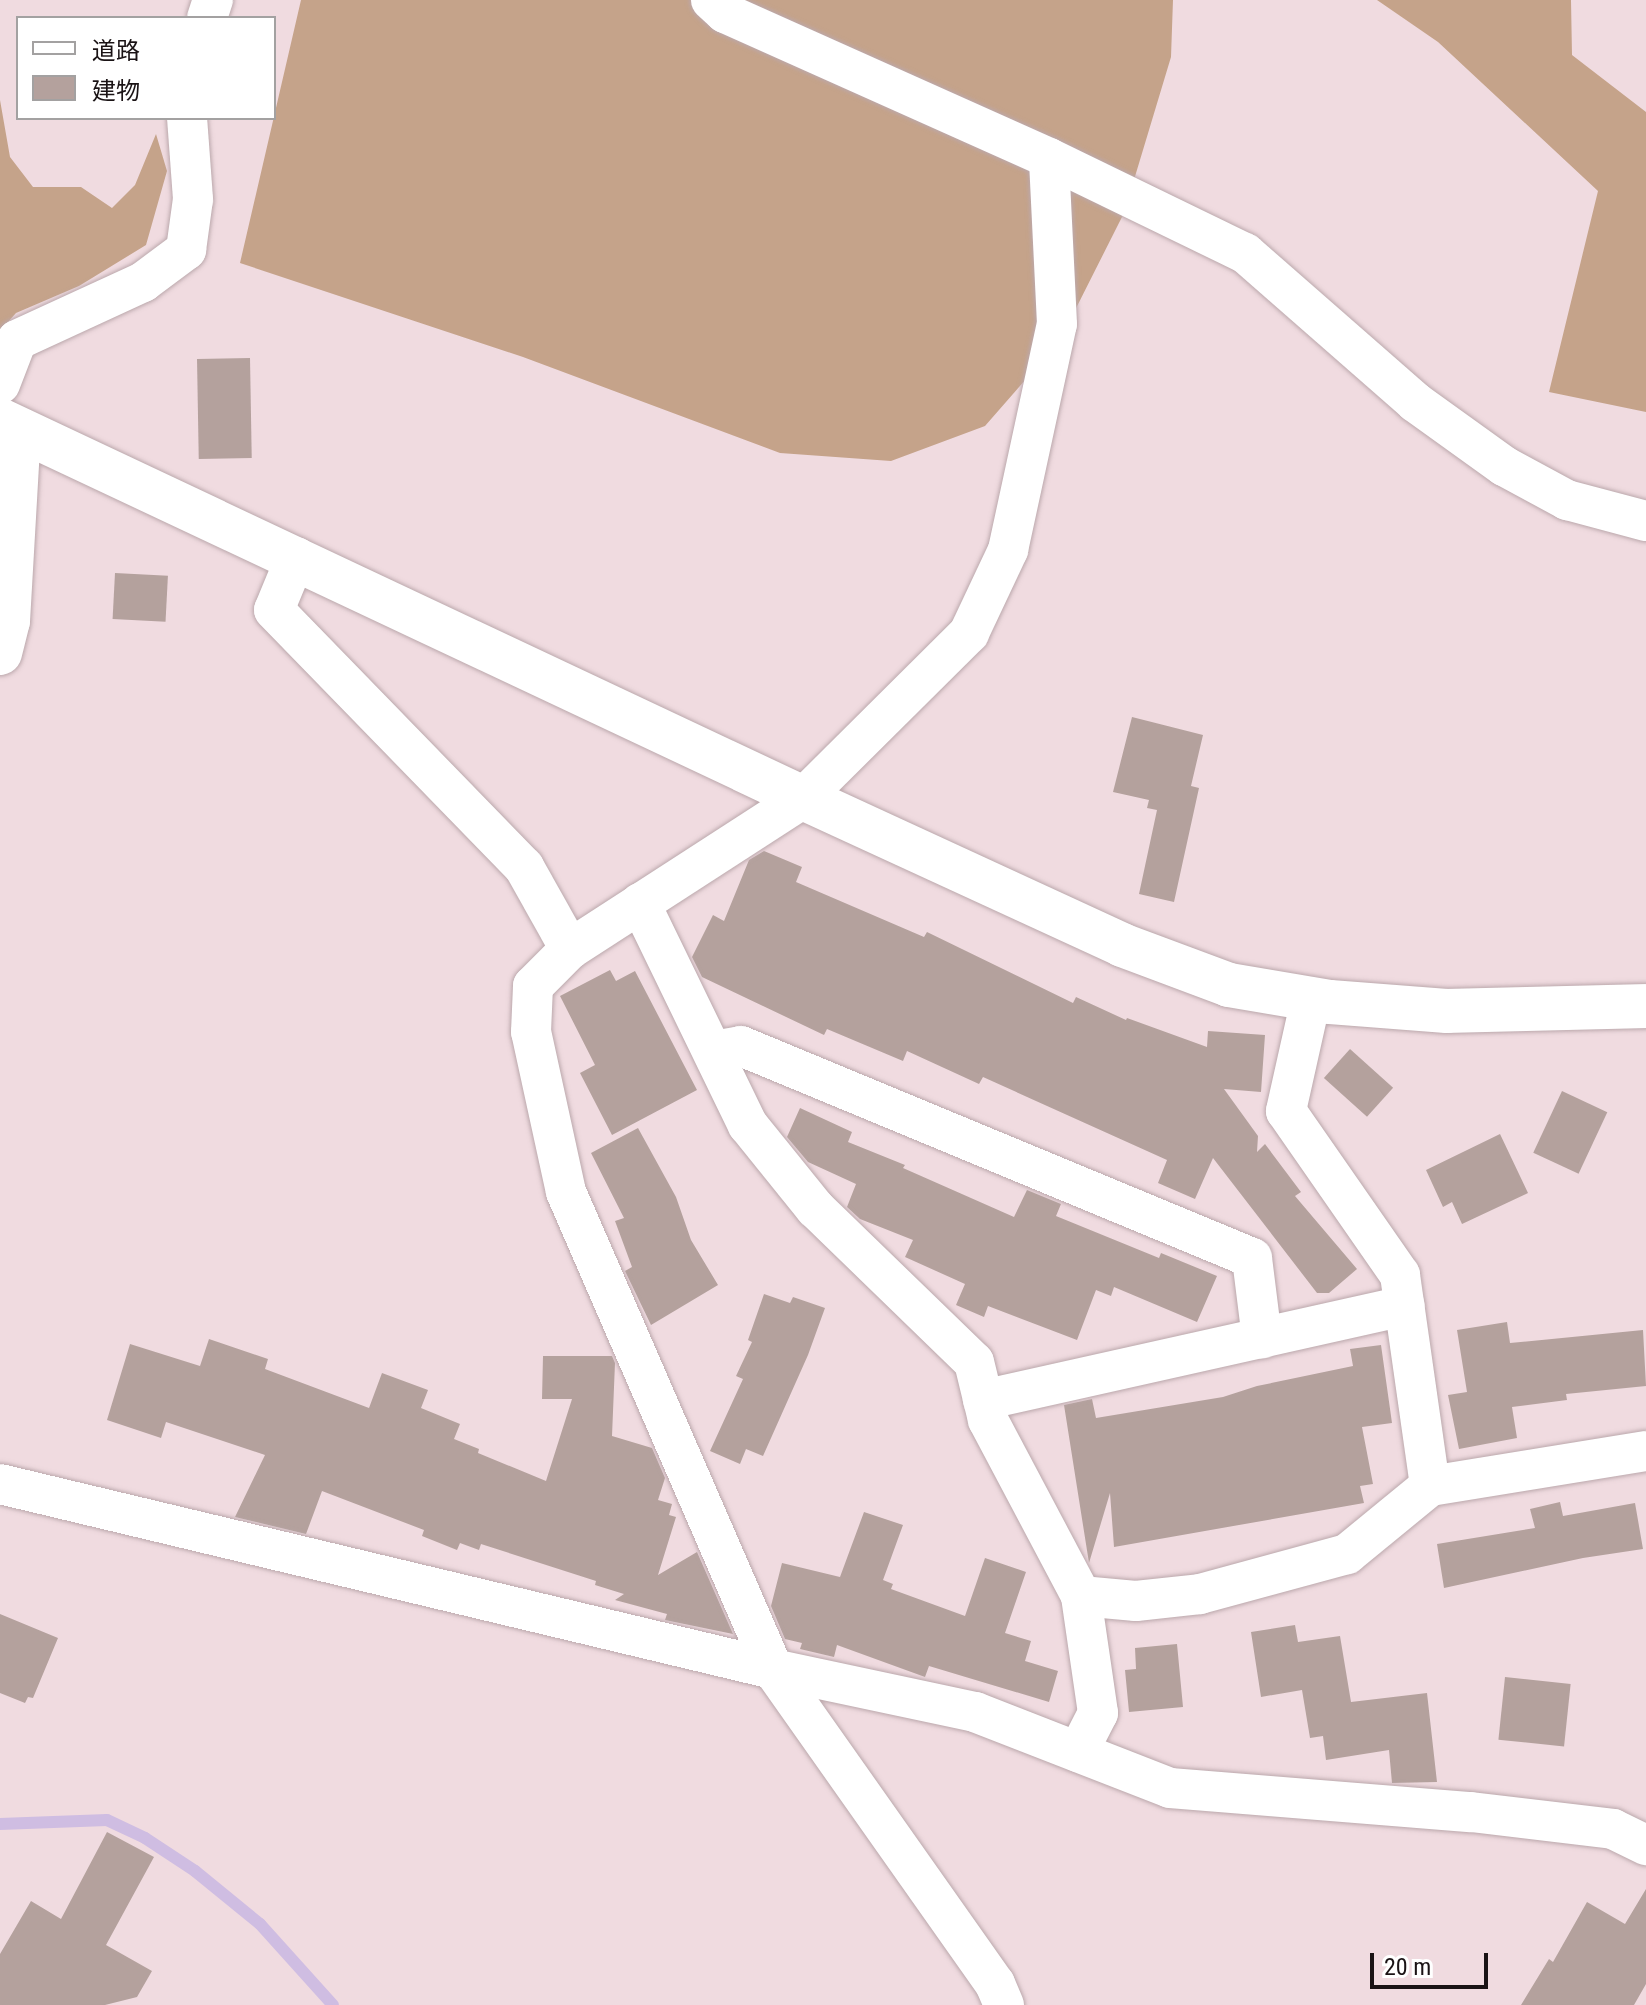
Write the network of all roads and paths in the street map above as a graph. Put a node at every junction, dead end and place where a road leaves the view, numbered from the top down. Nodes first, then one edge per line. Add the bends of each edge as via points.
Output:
1 (711, 0) edge
2 (187, 120) edge
3 (1049, 158) junction
4 (0, 384) edge
5 (10, 426) edge
6 (1646, 521) edge
7 (296, 557) junction
8 (0, 653) edge
9 (803, 798) junction
10 (640, 903) junction
11 (570, 949) junction
12 (1311, 999) junction
13 (1646, 1006) edge
14 (713, 1051) junction
15 (1405, 1306) junction
16 (1262, 1338) junction
17 (983, 1400) junction
18 (1646, 1451) edge
19 (0, 1484) edge
20 (1430, 1486) junction
21 (1081, 1596) junction
22 (773, 1669) junction
23 (1078, 1752) junction
24 (1646, 1845) edge
25 (1004, 2005) edge

1 - 3 street via 725,13 842,68
2 - 4 street via 193,199 186,250 143,282 17,340
3 - 6 street via 1245,253 1415,402 1504,466 1567,500
3 - 9 street via 1057,324 1008,550 969,633
5 - 7 street
5 - 8 street via 8,621
7 - 9 street
7 - 11 street via 274,610 524,867
9 - 10 street
9 - 12 street via 1122,945 1229,985
10 - 11 street
10 - 14 street
11 - 22 street via 533,986 531,1032 566,1192
12 - 13 street via 1447,1011
12 - 15 street via 1286,1111 1400,1275
14 - 16 street via 741,1046 1252,1258
14 - 17 street via 748,1125 815,1208 974,1362
15 - 16 street
15 - 20 street
16 - 17 street
17 - 21 street via 988,1420
18 - 20 street
19 - 22 street
20 - 21 street via 1347,1554 1200,1594 1136,1601
21 - 23 street via 1098,1713
22 - 23 street via 975,1712
22 - 25 street via 995,1984
23 - 24 street via 1170,1788 1613,1829

